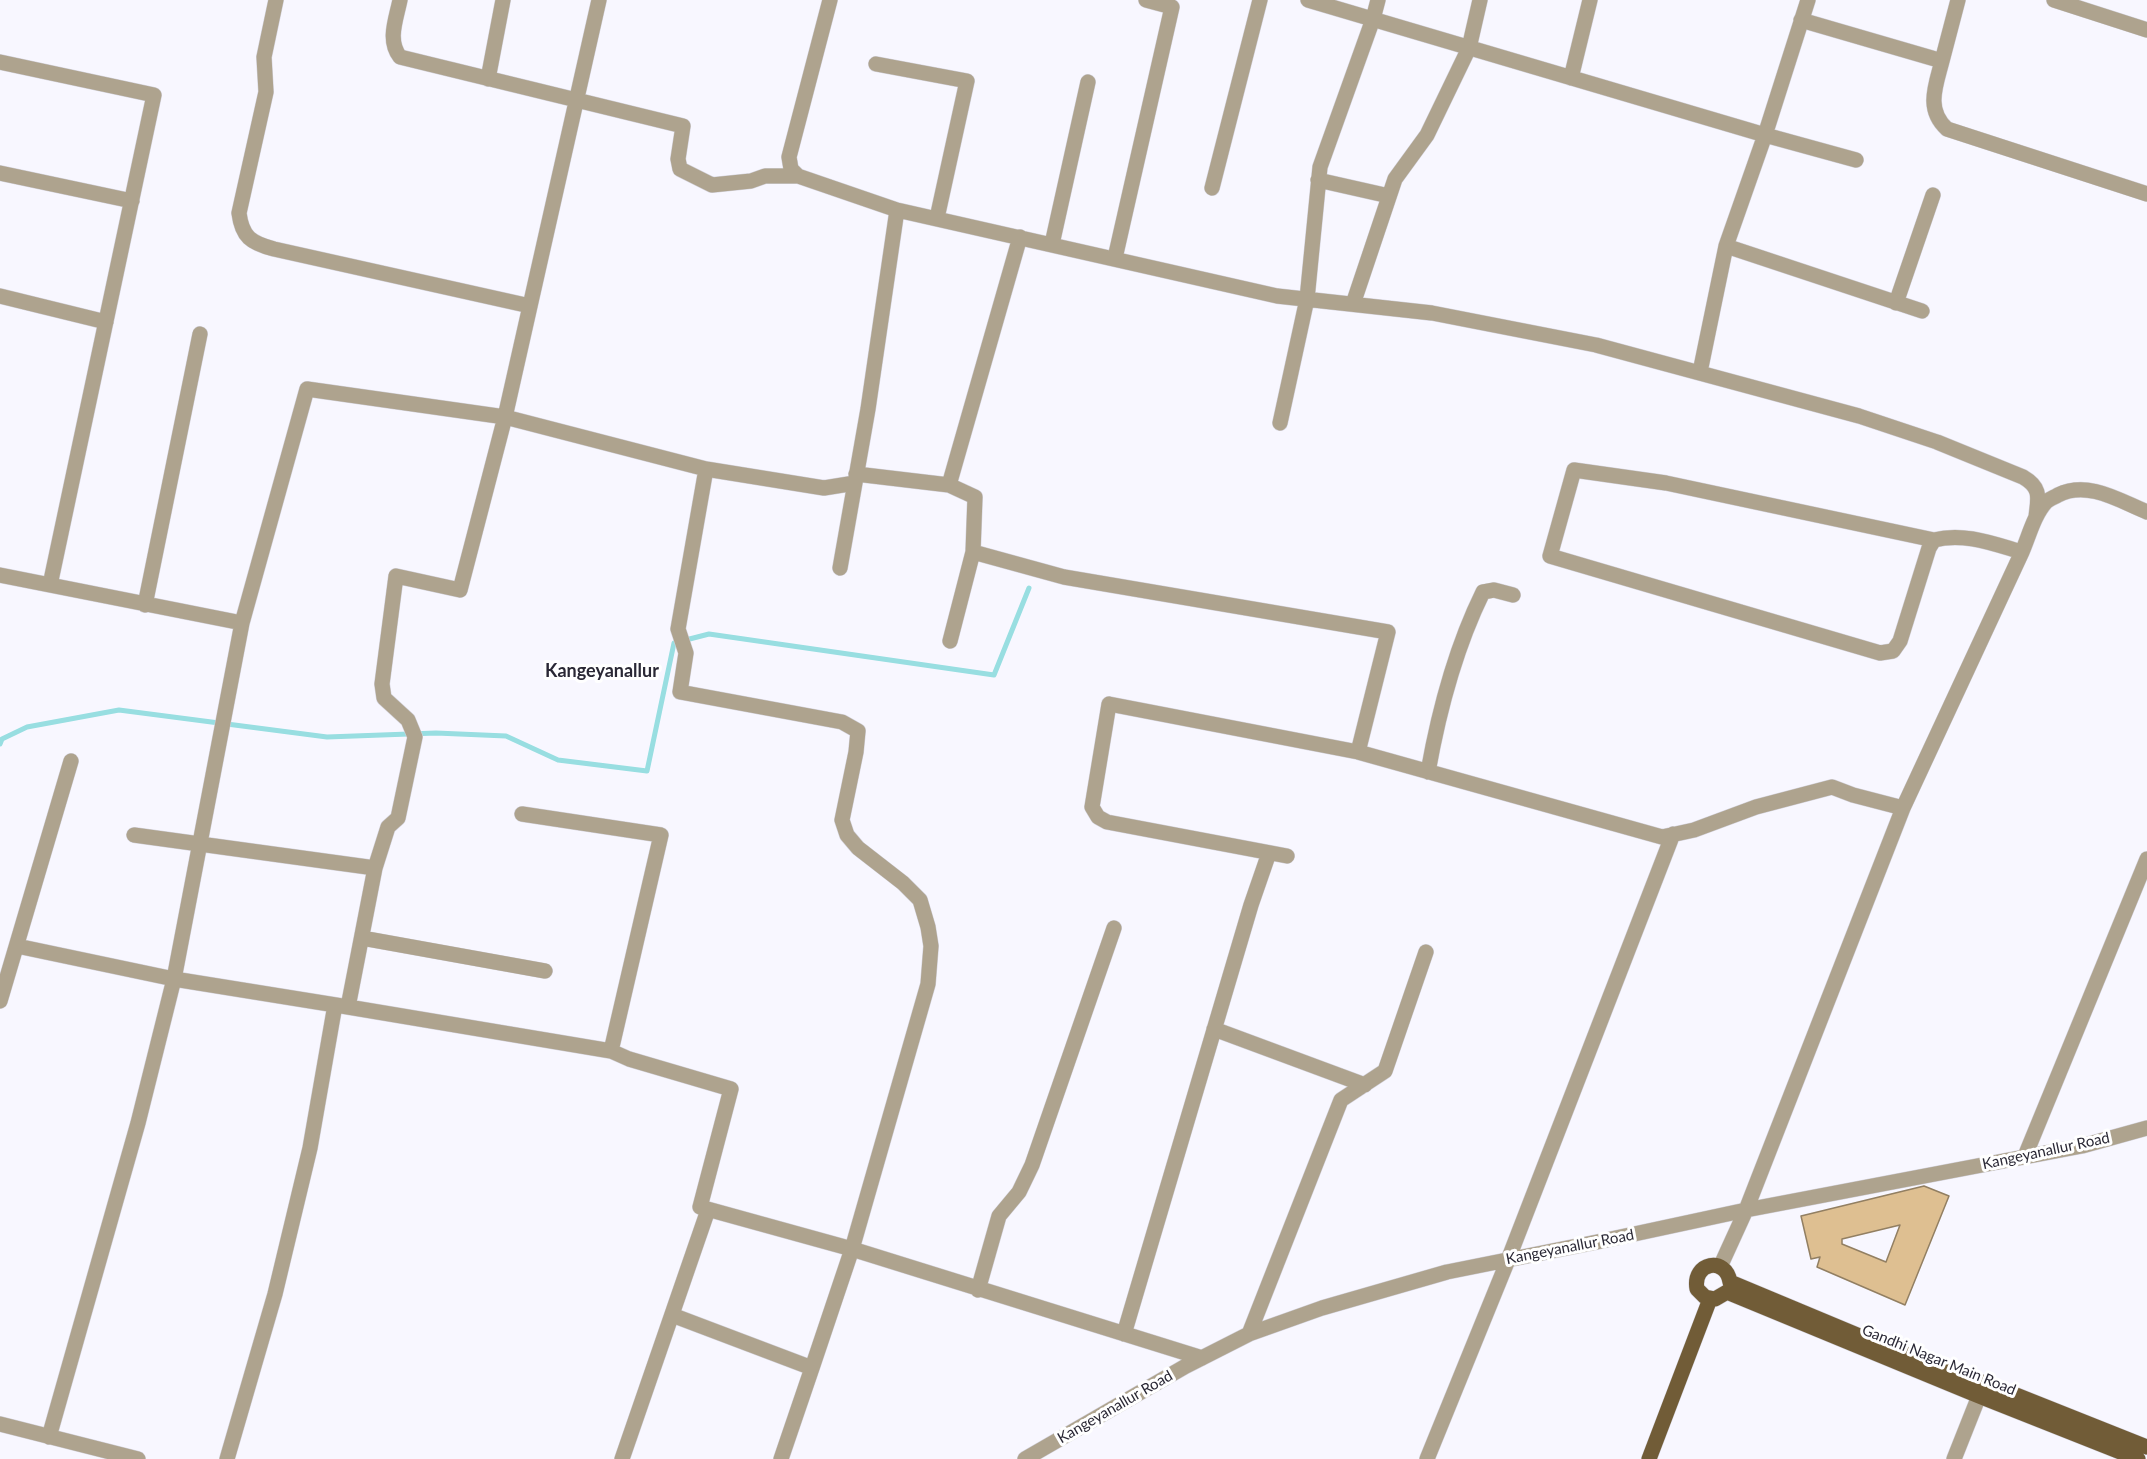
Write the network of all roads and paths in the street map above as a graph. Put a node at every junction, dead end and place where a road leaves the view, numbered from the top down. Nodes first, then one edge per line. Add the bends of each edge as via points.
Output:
1 (276, 0) edge
2 (400, 0) edge
3 (503, 0) edge
4 (600, 0) edge
5 (830, 0) edge
6 (1146, 0) edge
7 (1260, 0) edge
8 (1308, 0) edge
9 (1378, 0) edge
10 (1480, 0) edge
11 (1590, 0) edge
12 (1808, 0) edge
13 (1958, 0) edge
14 (2054, 0) edge
15 (1173, 4) edge
16 (1373, 19) junction
17 (1801, 20) junction
18 (2147, 30) edge
19 (1469, 48) junction
20 (1942, 60) junction
21 (0, 62) edge
22 (876, 64) dead end
23 (1571, 78) junction
24 (488, 79) junction
25 (1088, 82) dead end
26 (578, 100) junction
27 (1765, 135) junction
28 (1856, 160) dead end
29 (0, 173) edge
30 (798, 176) junction
31 (1318, 180) junction
32 (1212, 188) dead end
33 (2147, 194) edge
34 (1933, 195) dead end
35 (1389, 196) junction
36 (132, 201) junction
37 (897, 210) junction
38 (936, 218) junction
39 (1020, 237) junction
40 (1052, 244) junction
41 (1726, 246) junction
42 (1115, 258) junction
43 (0, 296) edge
44 (1307, 299) junction
45 (1896, 303) junction
46 (1353, 304) junction
47 (531, 306) junction
48 (1922, 311) dead end
49 (106, 322) junction
50 (200, 334) dead end
51 (1700, 372) junction
52 (505, 417) junction
53 (1280, 423) dead end
54 (706, 469) junction
55 (855, 478) junction
56 (949, 485) junction
57 (2146, 509) edge
58 (2036, 517) junction
59 (1935, 540) junction
60 (973, 552) junction
61 (2022, 552) junction
62 (840, 568) dead end
63 (0, 575) edge
64 (50, 585) junction
65 (1513, 595) dead end
66 (144, 604) junction
67 (242, 623) junction
68 (950, 641) dead end
69 (1358, 752) junction
70 (71, 761) dead end
71 (1428, 772) junction
72 (1904, 808) junction
73 (522, 814) dead end
74 (1672, 834) junction
75 (134, 835) dead end
76 (199, 843) junction
77 (1269, 853) junction
78 (1287, 856) dead end
79 (2147, 859) edge
80 (375, 868) junction
81 (1114, 928) dead end
82 (362, 938) junction
83 (17, 946) junction
84 (1426, 952) dead end
85 (545, 971) dead end
86 (174, 979) junction
87 (0, 1001) edge
88 (341, 1006) junction
89 (1214, 1029) junction
90 (611, 1050) junction
91 (1365, 1084) junction
92 (2147, 1128) edge
93 (2025, 1156) junction
94 (708, 1210) junction
95 (1746, 1210) junction
96 (852, 1249) junction
97 (1508, 1260) junction
98 (1720, 1267) junction
99 (1728, 1287) junction
100 (978, 1290) junction
101 (1710, 1299) junction
102 (672, 1315) junction
103 (1124, 1334) junction
104 (1249, 1334) junction
105 (1202, 1358) junction
106 (812, 1368) junction
107 (1978, 1396) junction
108 (0, 1424) edge
109 (49, 1437) junction
110 (2147, 1447) edge
111 (138, 1459) edge
112 (227, 1459) edge
113 (622, 1459) edge
114 (781, 1459) edge
115 (1025, 1459) edge
116 (1427, 1459) edge
117 (1649, 1459) edge
118 (1954, 1459) edge
119 (2138, 1459) edge

1 - 47 street via 264,57 266,92 239,213 248,239 260,246
2 - 24 street via 392,38 393,49 400,57
3 - 24 street
4 - 26 street
5 - 30 street via 789,157 791,169
6 - 15 street
7 - 32 street
8 - 16 street
9 - 16 street
10 - 19 street
11 - 23 street
12 - 17 street
13 - 20 street
14 - 18 street
15 - 42 street
16 - 19 street
16 - 31 street
17 - 20 street
17 - 27 street
19 - 23 street
19 - 35 street via 1427,135 1395,178
20 - 33 street via 1933,109 1947,129
21 - 36 street via 154,95
22 - 38 street via 967,81
23 - 27 street
24 - 26 street
25 - 40 street
26 - 30 street via 683,126 680,169 712,185 765,176
26 - 47 street
27 - 28 street
27 - 41 street
29 - 36 street
30 - 37 street
31 - 35 street
31 - 44 street
34 - 45 street
35 - 46 street
36 - 49 street
37 - 38 street
37 - 55 street
38 - 39 street
39 - 40 street
39 - 56 street
40 - 42 street
41 - 45 street
41 - 51 street
42 - 44 street via 1244,289
43 - 49 street
44 - 46 street
44 - 53 street
45 - 48 street
46 - 51 street via 1511,327
47 - 52 street
49 - 64 street
50 - 66 street
51 - 58 street via 1859,416 2023,477 2033,483 2039,495
52 - 54 street
52 - 67 street via 307,388
52 - 80 street via 460,590 396,576 381,684 384,698 412,729 398,818 387,827
54 - 55 street via 824,488
54 - 96 street via 678,629 686,653 680,692 842,722 858,731 842,820 847,835 920,900 928,927 928,984
55 - 56 street
55 - 62 street
56 - 60 street via 975,497
57 - 58 street via 2081,489 2047,501
58 - 61 street
59 - 59 street via 1666,483 1574,471 1550,556 1880,653 1893,651 1900,641 1929,548
59 - 61 street via 1968,538
60 - 68 street
60 - 69 street via 1064,577 1388,632
61 - 72 street
63 - 64 street
64 - 66 street
65 - 71 street via 1494,590 1483,592 1467,624 1447,685
66 - 67 street
67 - 76 street
69 - 71 street
69 - 77 street via 1109,704 1092,807 1098,818
70 - 83 street
71 - 74 street via 1634,830 1662,837
72 - 74 street via 1832,787
72 - 95 street
73 - 90 street via 660,835
74 - 97 street
75 - 76 street
76 - 80 street
76 - 86 street
77 - 78 street
77 - 89 street
79 - 93 street
80 - 82 street
81 - 100 street via 1032,1165 1019,1192 999,1216
82 - 85 street
82 - 88 street
83 - 86 street
83 - 87 street
84 - 91 street via 1385,1071
86 - 88 street
86 - 109 street via 138,1124
88 - 90 street
88 - 112 street via 275,1294
89 - 91 street
89 - 103 street
90 - 94 street via 731,1089 700,1208
91 - 104 street via 1341,1100
92 - 93 street, Kangeyanallur Road via 2082,1146
93 - 95 street, Kangeyanallur Road
94 - 96 street
94 - 102 street
95 - 97 street, Kangeyanallur Road
95 - 98 street
96 - 100 street
96 - 106 street
97 - 104 street, Kangeyanallur Road via 1447,1272
97 - 116 street
98 - 99 main road via 1727,1273
98 - 101 main road via 1703,1268 1696,1277 1700,1294
99 - 101 main road via 1719,1298
99 - 107 main road, Gandhi Nagar Main Road
99 - 110 main road
100 - 103 street
101 - 117 main road
102 - 106 street
102 - 113 street
103 - 105 street
104 - 105 street, Kangeyanallur Road
105 - 115 street, Kangeyanallur Road
106 - 114 street
107 - 118 street
107 - 119 main road, Gandhi Nagar Main Road
108 - 109 street
109 - 111 street

